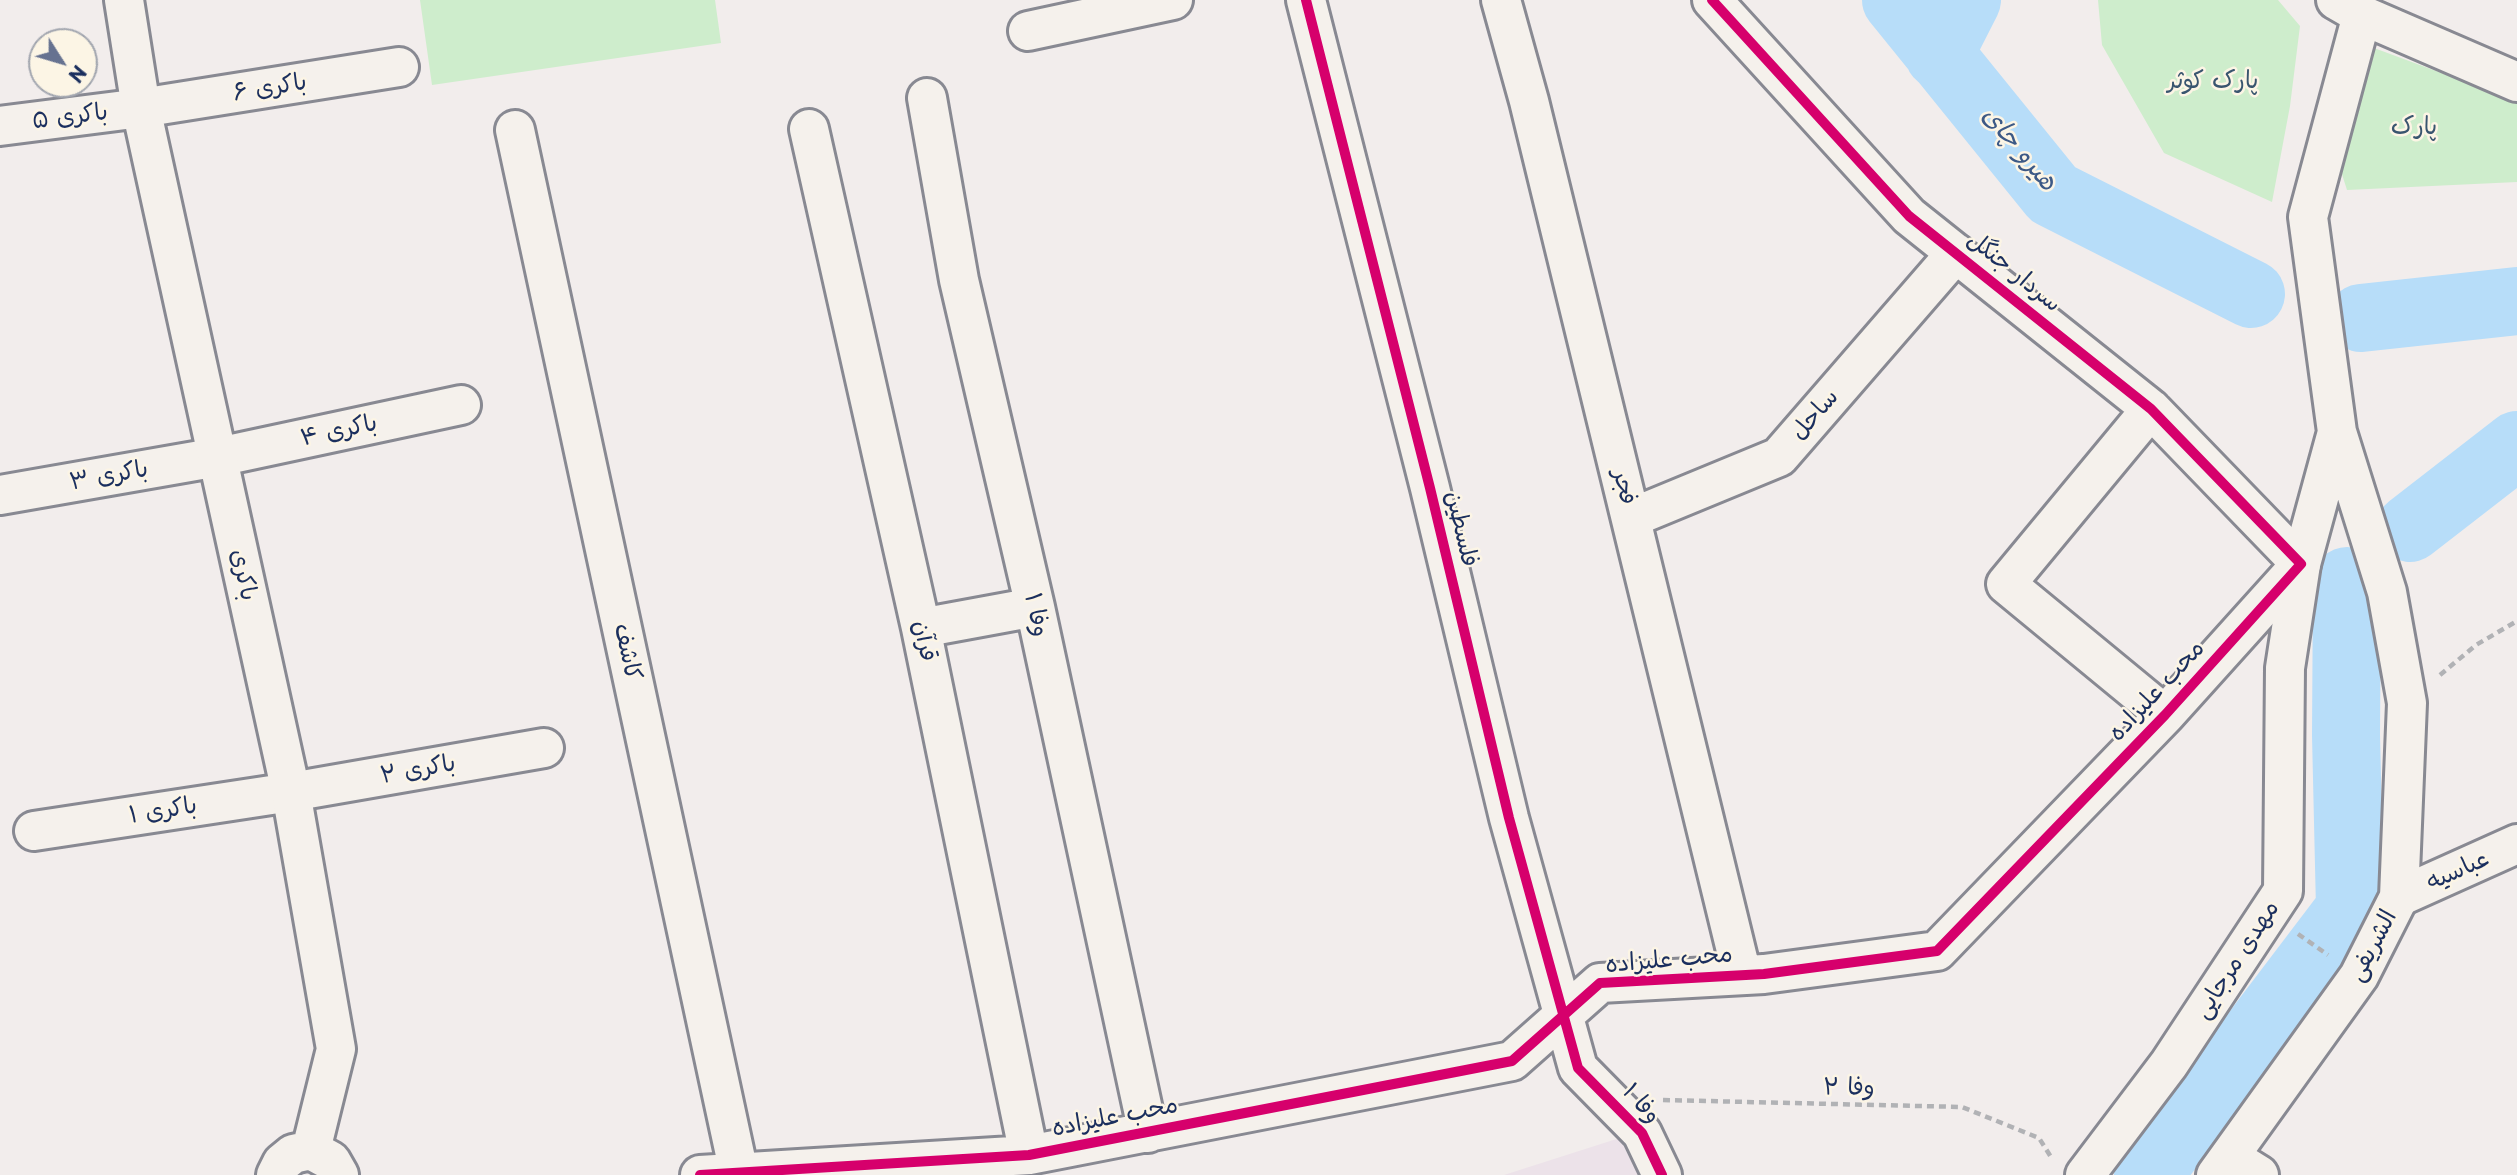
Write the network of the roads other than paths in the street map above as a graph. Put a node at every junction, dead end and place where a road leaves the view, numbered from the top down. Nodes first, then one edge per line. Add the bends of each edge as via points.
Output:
1 (124, 0) edge
2 (1172, 0) edge
3 (1306, 0) edge
4 (1501, 0) edge
5 (1712, 0) edge
6 (2349, 8) edge
7 (1028, 31) dead end
8 (399, 68) dead end
9 (2517, 82) edge
10 (927, 97) dead end
11 (141, 108) junction
12 (0, 126) edge
13 (810, 129) dead end
14 (514, 130) dead end
15 (1956, 253) junction
16 (461, 405) dead end
17 (2151, 409) junction
18 (2337, 432) junction
19 (218, 457) junction
20 (0, 495) edge
21 (1631, 518) junction
22 (2301, 564) junction
23 (1035, 607) junction
24 (921, 628) junction
25 (2165, 715) junction
26 (544, 748) dead end
27 (291, 792) junction
28 (34, 831) dead end
29 (2517, 844) edge
30 (2399, 897) junction
31 (1742, 975) junction
32 (1564, 1015) junction
33 (1578, 1068) joint
34 (1148, 1133) junction
35 (1029, 1155) junction
36 (325, 1163) edge
37 (2235, 1169) edge
38 (2071, 1170) edge
39 (739, 1173) edge
40 (276, 1175) edge
41 (699, 1175) edge
42 (1662, 1175) edge

1 - 11 street, باکری
2 - 7 street
3 - 32 street, فلسطین via 1509,818
4 - 21 street, فجر
5 - 15 street, سردار جنگل via 1909,216
6 - 9 street
6 - 18 street via 2308,217
8 - 11 street, باکری ۶
10 - 23 street, وفا ۱ via 959,280
11 - 12 street, باکری ۵
11 - 19 street, باکری
13 - 24 street, قرآن
14 - 39 street, کاشف
15 - 17 street, سردار جنگل
15 - 21 street, ساحل via 1779,457
16 - 19 street, باکری ۴
17 - 22 street, سردار جنگل
17 - 25 street via 2006,584
18 - 22 street, مهدی مرجایی
18 - 30 street, الشریفی via 2387,592 2407,703
19 - 20 street, باکری ۳
19 - 27 street, باکری
21 - 31 street, فجر
22 - 25 street, محب علیزاده
22 - 38 street, مهدی مرجایی via 2285,668 2283,891 2169,1064
23 - 24 street
23 - 34 street, وفا ۱
24 - 35 street, قرآن
25 - 31 street, محب علیزاده via 1937,951
26 - 27 street, باکری ۲
27 - 28 street, باکری ۱
27 - 36 street, باکری via 335,1049
29 - 30 street, عباسیه
30 - 37 street, الشریفی via 2359,976
31 - 32 street, محب علیزاده via 1600,983
32 - 33 street, فلسطین
32 - 34 street, محب علیزاده via 1512,1061
33 - 42 street, وفا ۱ via 1642,1133
34 - 35 street, محب علیزاده
35 - 39 street, محب علیزاده
36 - 40 street via 293,1154
39 - 41 street, محب علیزاده

